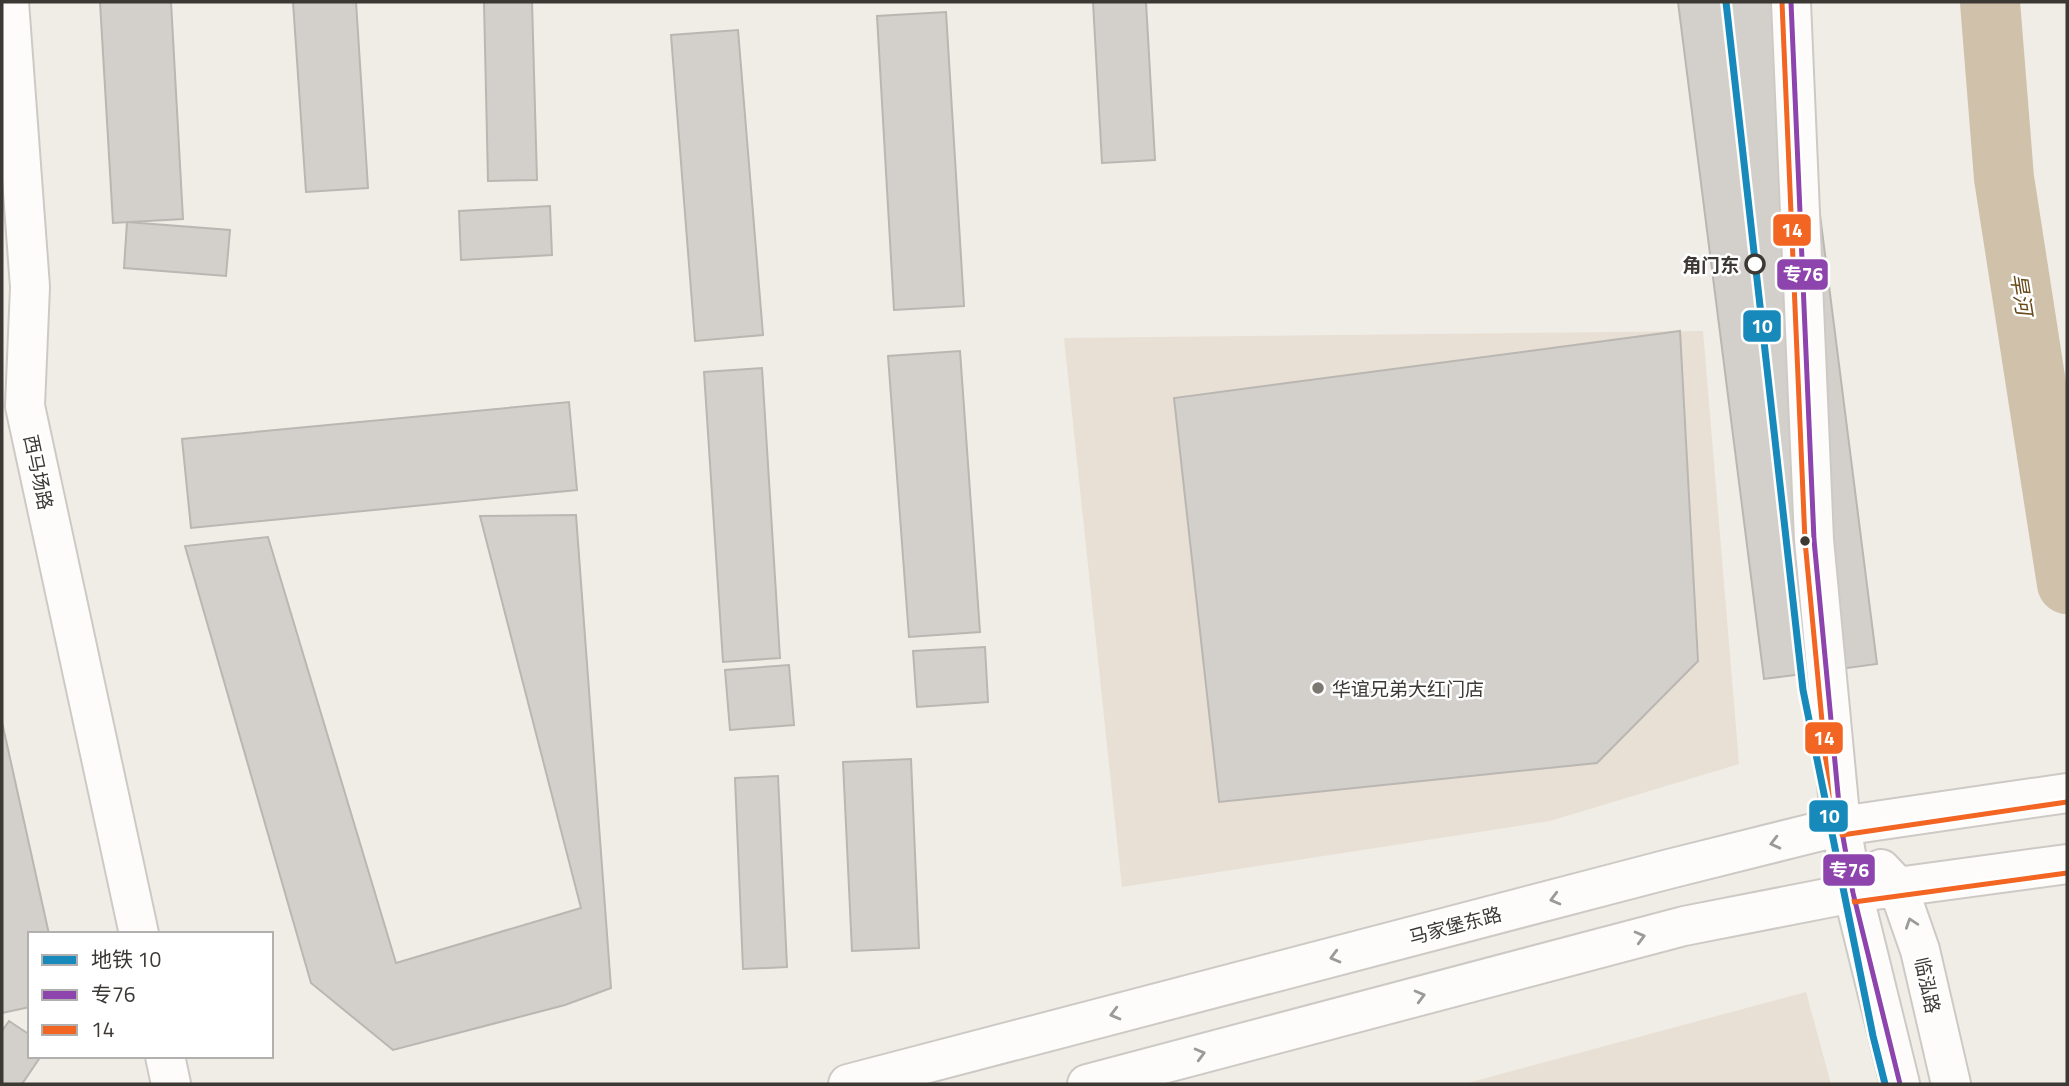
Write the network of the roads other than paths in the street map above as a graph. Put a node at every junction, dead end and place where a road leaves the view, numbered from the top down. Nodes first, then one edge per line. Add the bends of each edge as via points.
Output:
1 (9, 2) edge
2 (1791, 2) edge
3 (2067, 793) edge
4 (1841, 826) junction
5 (2067, 864) edge
6 (1898, 887) junction
7 (1853, 893) junction
8 (139, 932) edge
9 (166, 1058) edge
10 (172, 1084) edge
11 (848, 1084) edge
12 (1087, 1084) edge
13 (1900, 1084) edge
14 (1951, 1084) edge

1 - 8 main road, 西马场路 via 30,287 25,406
2 - 4 main road via 1814,540
3 - 4 main road, 马家堡东路
4 - 6 main road
4 - 7 main road
4 -> 11 main road, 马家堡东路
5 - 6 main road
6 - 7 main road
14 -> 6 main road, 临泓路 via 1920,950
12 -> 7 main road via 1684,926
7 - 13 main road
9 - 10 main road

